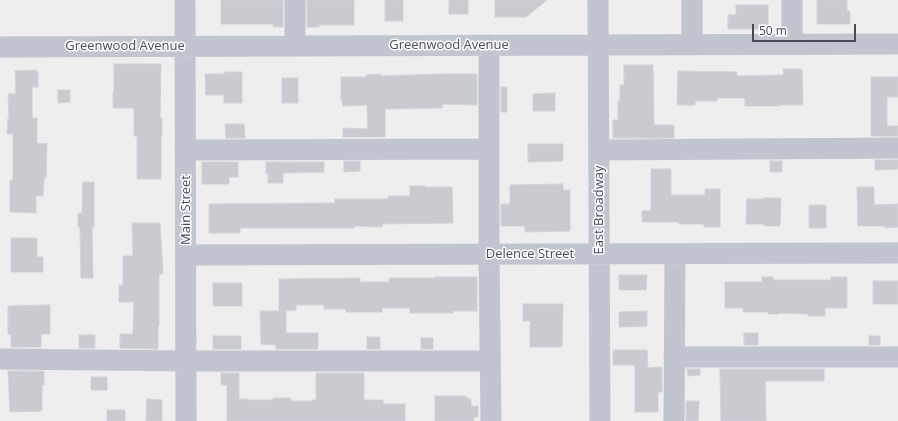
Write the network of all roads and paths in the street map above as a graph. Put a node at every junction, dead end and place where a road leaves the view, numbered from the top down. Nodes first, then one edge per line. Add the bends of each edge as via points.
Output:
1 (185, 0) edge
2 (296, 0) edge
3 (598, 0) edge
4 (692, 0) edge
5 (792, 0) edge
6 (792, 44) junction
7 (898, 44) edge
8 (489, 45) junction
9 (598, 45) junction
10 (692, 45) junction
11 (185, 46) junction
12 (295, 46) junction
13 (0, 47) edge
14 (898, 148) edge
15 (489, 149) junction
16 (185, 150) junction
17 (598, 150) junction
18 (898, 253) edge
19 (489, 254) junction
20 (599, 254) junction
21 (675, 254) junction
22 (186, 255) junction
23 (674, 357) junction
24 (898, 357) edge
25 (0, 359) edge
26 (186, 361) junction
27 (490, 361) junction
28 (186, 421) edge
29 (491, 421) edge
30 (600, 421) edge
31 (674, 421) edge

1 - 11 street, Main Street
2 - 12 street
3 - 9 street, East Broadway
4 - 10 street
5 - 6 street
6 - 7 street, Greenwood Avenue
6 - 10 street, Greenwood Avenue
8 - 9 street, Greenwood Avenue
8 - 12 street, Greenwood Avenue
8 - 15 street
9 - 10 street, Greenwood Avenue
9 - 17 street, East Broadway
11 - 12 street, Greenwood Avenue
11 - 13 street, Greenwood Avenue
11 - 16 street, Main Street
14 - 17 street
15 - 16 street
15 - 19 street
16 - 22 street, Main Street
17 - 20 street, East Broadway
18 - 21 street, Delence Street
19 - 20 street, Delence Street
19 - 22 street, Delence Street
19 - 27 street
20 - 21 street, Delence Street
20 - 30 street, East Broadway
21 - 23 street
22 - 26 street, Main Street
23 - 24 street
23 - 31 street
25 - 26 street
26 - 27 street
26 - 28 street, Main Street
27 - 29 street

